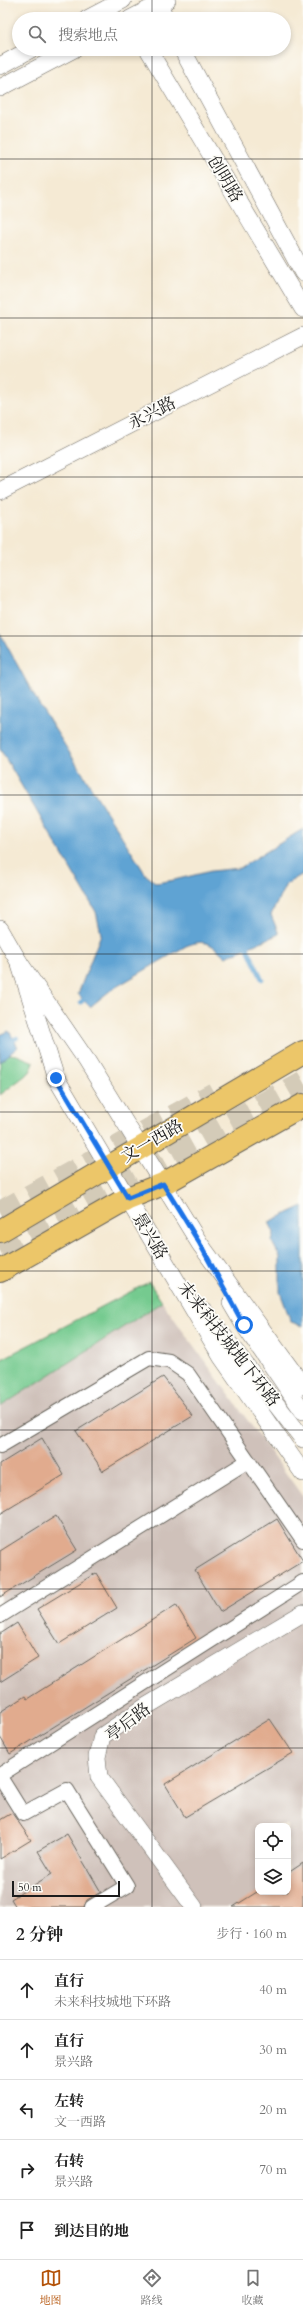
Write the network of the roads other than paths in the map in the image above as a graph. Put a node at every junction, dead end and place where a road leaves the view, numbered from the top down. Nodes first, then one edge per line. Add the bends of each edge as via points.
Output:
1 (121, 0) edge
2 (162, 6) edge
3 (100, 12) edge
4 (127, 12) edge
5 (147, 12) edge
6 (18, 56) edge
7 (61, 56) edge
8 (152, 56) edge
9 (186, 56) edge
10 (0, 66) edge
11 (0, 88) edge
12 (303, 273) edge
13 (303, 309) edge
14 (303, 336) edge
15 (0, 491) edge
16 (0, 929) edge
17 (19, 962) junction
18 (303, 1052) edge
19 (303, 1105) edge
20 (140, 1148) junction
21 (109, 1166) junction
22 (163, 1184) junction
23 (128, 1198) junction
24 (0, 1231) edge
25 (200, 1244) junction
26 (169, 1268) junction
27 (0, 1271) edge
28 (303, 1386) edge
29 (303, 1411) edge
30 (303, 1439) edge
31 (0, 1446) edge
32 (248, 1461) junction
33 (303, 1473) edge
34 (303, 1540) edge
35 (303, 1582) edge
36 (303, 1613) edge
37 (0, 1616) edge
38 (0, 1776) edge
39 (92, 1907) edge
40 (194, 1907) edge

1 - 3 street
1 - 4 street
2 - 5 street
6 - 10 street
7 - 11 street
8 - 13 street, 创明路
9 - 12 street, 创明路
14 - 15 street, 永兴路
16 - 17 street, 景兴路
17 - 20 street, 景兴路 via 87,1061
17 - 21 street, 景兴路 via 56,1078
18 - 20 main road, 文一西路
19 - 22 main road
20 - 21 main road, 文一西路
20 - 22 street, 景兴路
21 - 23 street, 景兴路
21 - 24 main road, 文一西路
22 - 23 main road
22 - 25 street, 景兴路
23 - 26 street, 景兴路
23 - 27 main road
25 - 28 street, 景兴路
25 - 29 street, 未来科技城地下环路 via 244,1325
26 - 30 street, 未来科技城地下环路
26 - 33 street, 景兴路 via 221,1356
31 - 32 street via 149,1358 168,1361 188,1374
32 - 34 street
32 - 37 street
35 - 38 street
36 - 40 street, 亭后路 via 145,1707 102,1736 97,1757 99,1777
38 - 39 street via 23,1814 67,1790 127,1886

